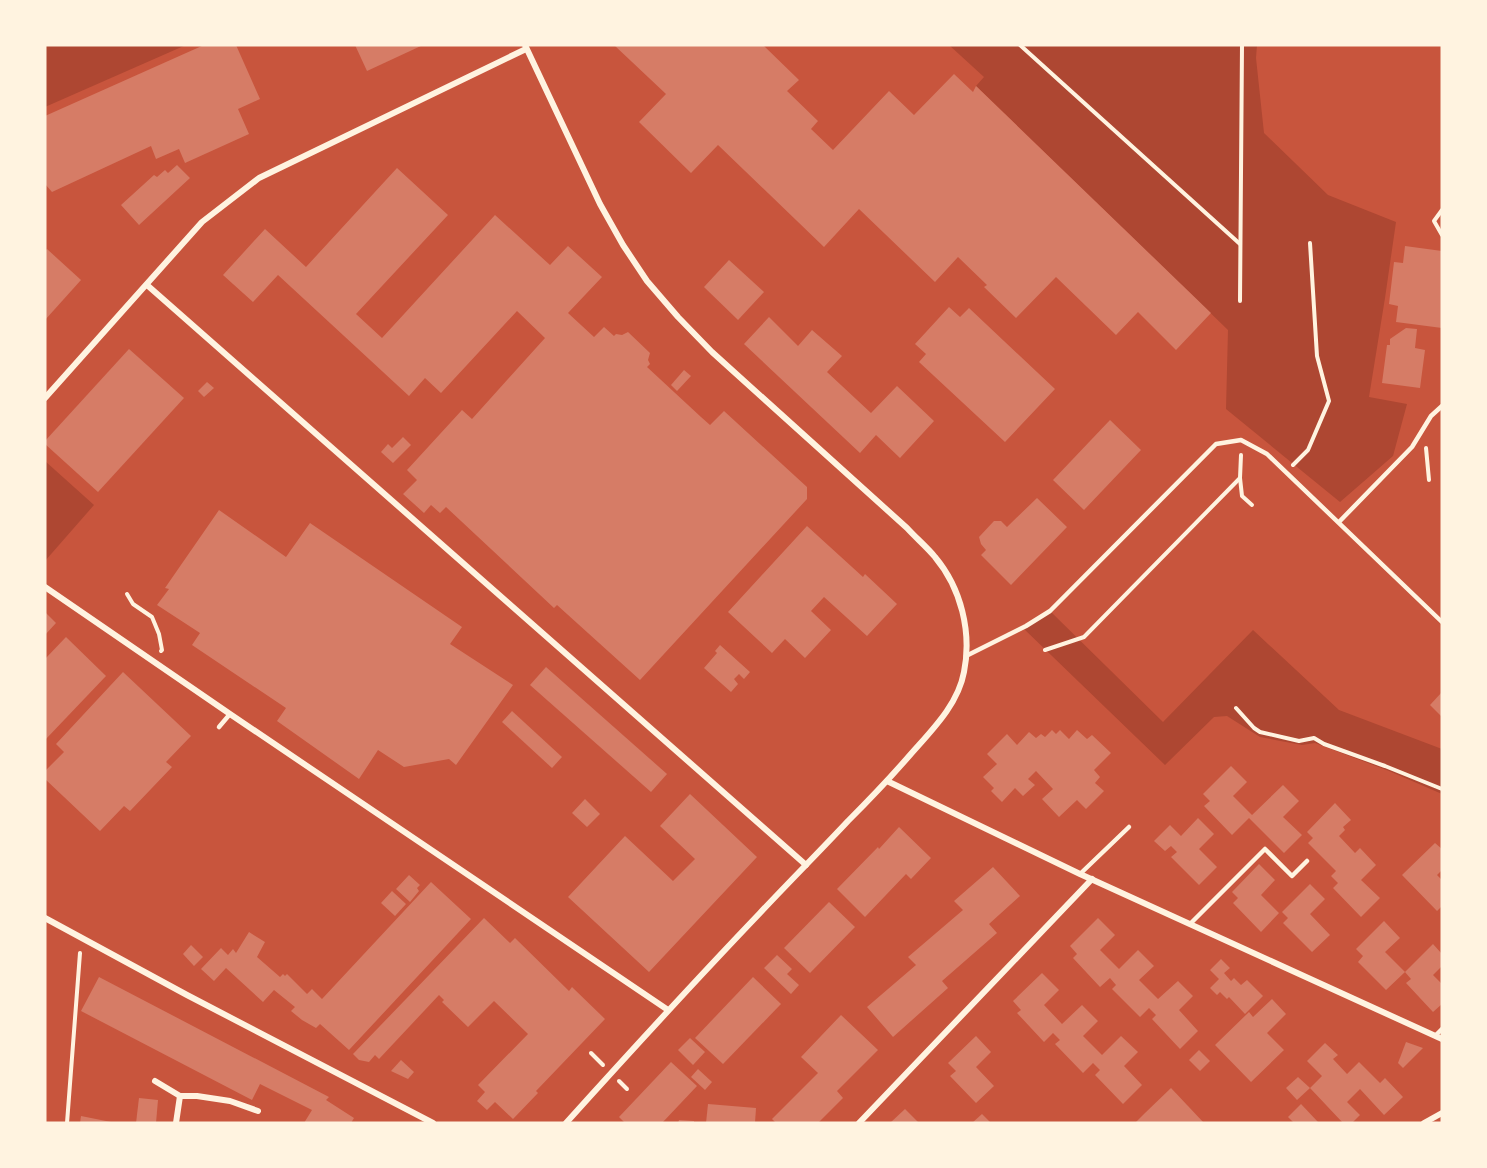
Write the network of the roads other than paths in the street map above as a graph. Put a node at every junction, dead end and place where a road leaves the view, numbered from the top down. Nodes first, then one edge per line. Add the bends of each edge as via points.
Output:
1 (526, 47) edge
2 (147, 285) junction
3 (45, 398) edge
4 (1442, 406) edge
5 (1339, 522) junction
6 (45, 587) edge
7 (1442, 622) edge
8 (966, 656) junction
9 (230, 714) junction
10 (219, 727) dead end
11 (887, 781) junction
12 (1129, 827) dead end
13 (1307, 861) dead end
14 (806, 865) junction
15 (1080, 874) junction
16 (1092, 879) junction
17 (45, 918) edge
18 (1190, 924) junction
19 (668, 1010) junction
20 (1442, 1029) edge
21 (1439, 1037) edge
22 (155, 1081) dead end
23 (180, 1096) junction
24 (258, 1112) dead end
25 (1442, 1113) edge
26 (176, 1123) edge
27 (433, 1123) edge
28 (566, 1123) edge
29 (859, 1123) edge
30 (1424, 1123) edge

1 - 2 street via 259,178 202,222
1 - 8 street via 600,204 647,281 712,352 936,558 961,605
2 - 3 street
2 - 14 street
4 - 5 lane via 1412,447
5 - 7 lane
5 - 8 lane via 1267,454 1241,440 1216,444 1050,611
6 - 9 street
8 - 11 street via 964,674 951,705
9 - 10 lane
9 - 19 street
11 - 14 street
11 - 15 street
12 - 15 lane
13 - 18 lane via 1292,876 1265,849
14 - 19 street
15 - 16 street
16 - 18 street
16 - 29 street
17 - 27 street
18 - 21 street
19 - 28 street
20 - 21 lane
22 - 23 street
23 - 24 street via 230,1101
23 - 26 street
25 - 30 street

